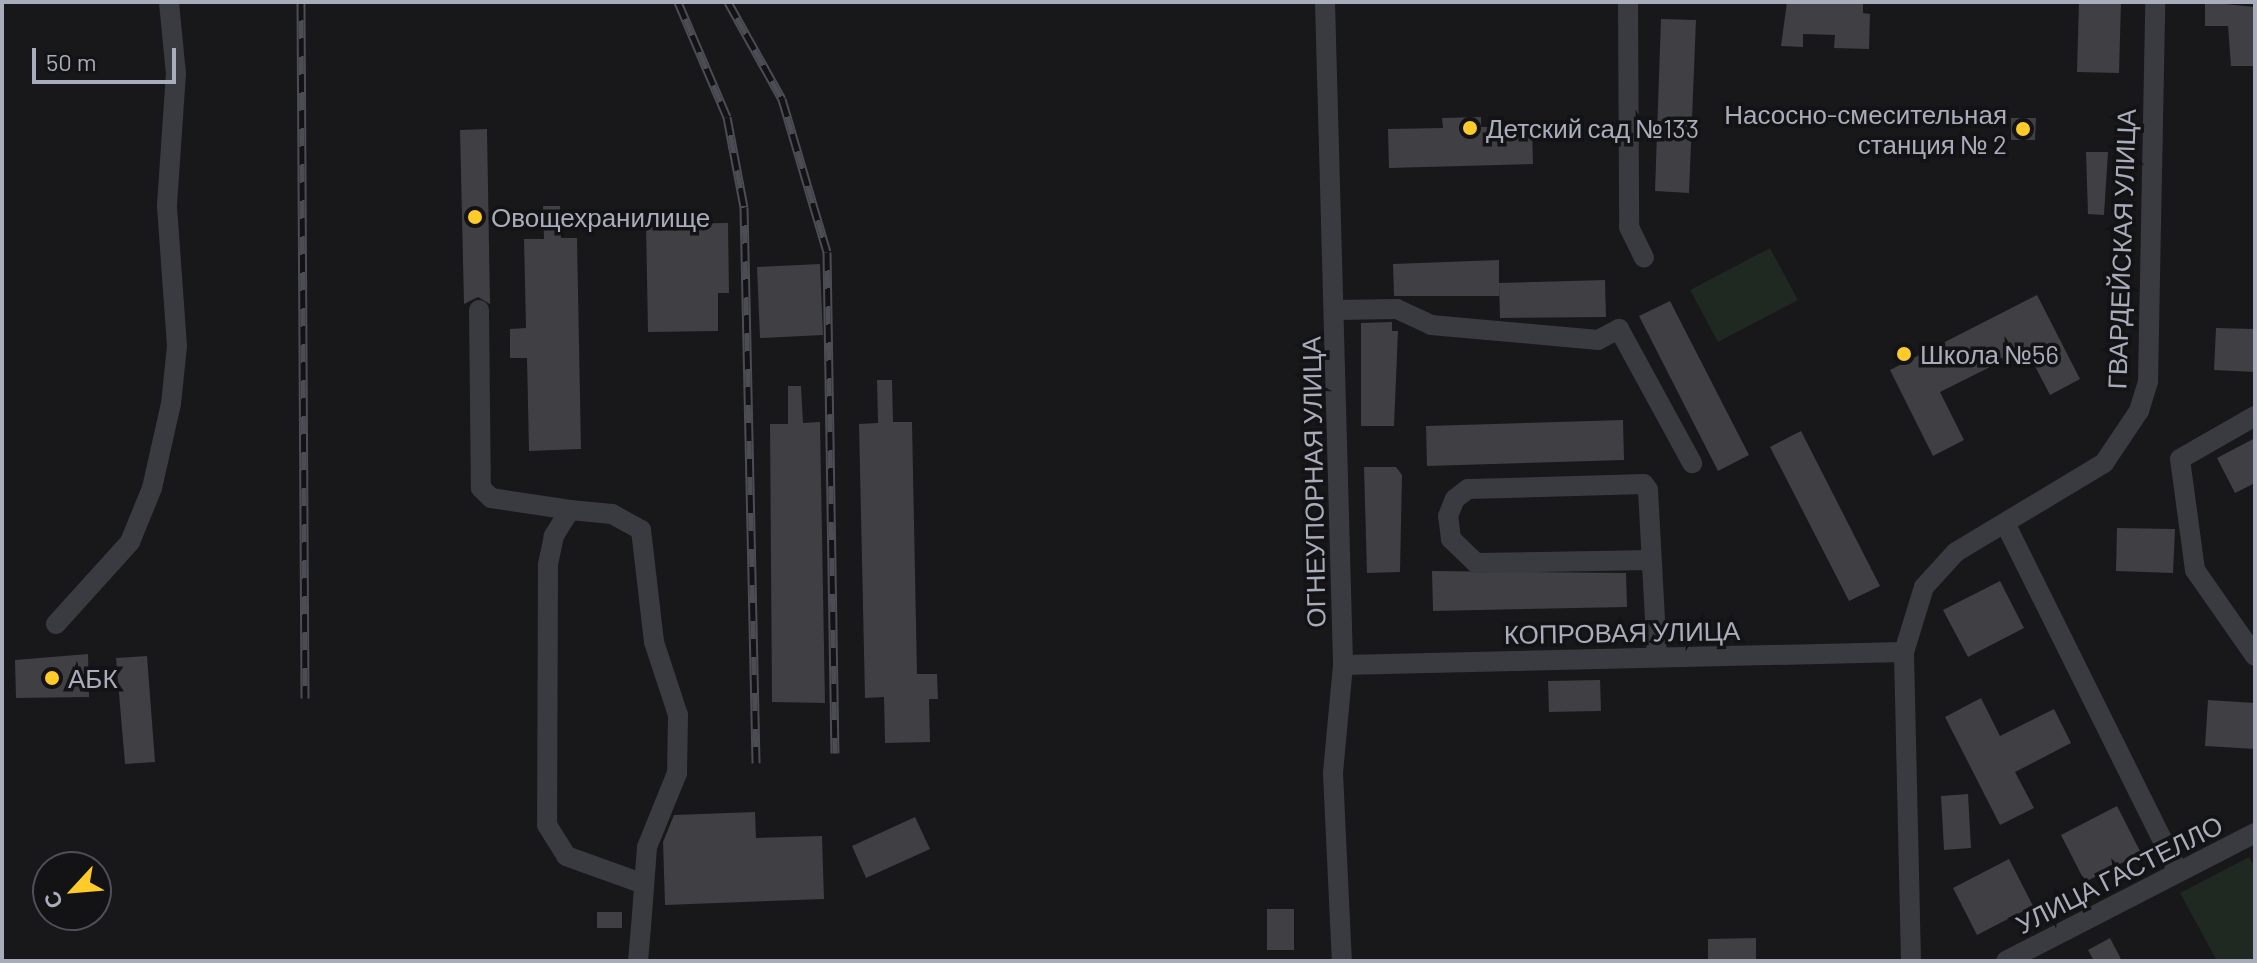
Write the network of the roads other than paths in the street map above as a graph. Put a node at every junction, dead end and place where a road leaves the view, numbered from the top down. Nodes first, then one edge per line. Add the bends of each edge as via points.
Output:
1 (169, 2) edge
2 (1325, 2) edge
3 (1628, 2) edge
4 (2155, 2) edge
5 (1644, 258) dead end
6 (479, 310) dead end
7 (1335, 310) junction
8 (2255, 416) edge
9 (1692, 463) dead end
10 (570, 510) junction
11 (2006, 525) junction
12 (1651, 560) junction
13 (56, 624) dead end
14 (1904, 652) junction
15 (2255, 656) edge
16 (1657, 657) junction
17 (1343, 665) junction
18 (2254, 837) edge
19 (2178, 872) junction
20 (644, 884) junction
21 (638, 961) edge
22 (1342, 961) edge
23 (1911, 961) edge
24 (2006, 961) edge

1 - 13 street via 176,74 167,178 177,346 171,404 152,488 130,542
2 - 7 street, ОГНЕУПОРНАЯ УЛИЦА
3 - 5 street via 1629,227
4 - 11 street, ГВАРДЕЙСКАЯ УЛИЦА via 2148,382 2139,411 2104,463
6 - 10 street via 481,488 491,498
7 - 9 street via 1397,309 1431,325 1598,340 1619,329
7 - 17 street, ОГНЕУПОРНАЯ УЛИЦА
8 - 15 street via 2180,459 2195,570
10 - 20 street via 554,536 548,565 547,825 566,856
10 - 20 street via 612,514 641,530 654,642 675,698 677,773 650,831
11 - 14 street, ГВАРДЕЙСКАЯ УЛИЦА via 1939,567 1924,587
11 - 19 street
12 - 12 street via 1648,490 1637,481 1468,489 1455,499 1448,516 1451,539 1476,563
12 - 16 street
14 - 16 street, КОПРОВАЯ УЛИЦА
14 - 23 street, ГВАРДЕЙСКАЯ УЛИЦА
16 - 17 street, КОПРОВАЯ УЛИЦА
17 - 22 street, ОГНЕУПОРНАЯ УЛИЦА via 1333,773
18 - 19 street, УЛИЦА ГАСТЕЛЛО
19 - 24 street, УЛИЦА ГАСТЕЛЛО
20 - 21 street

